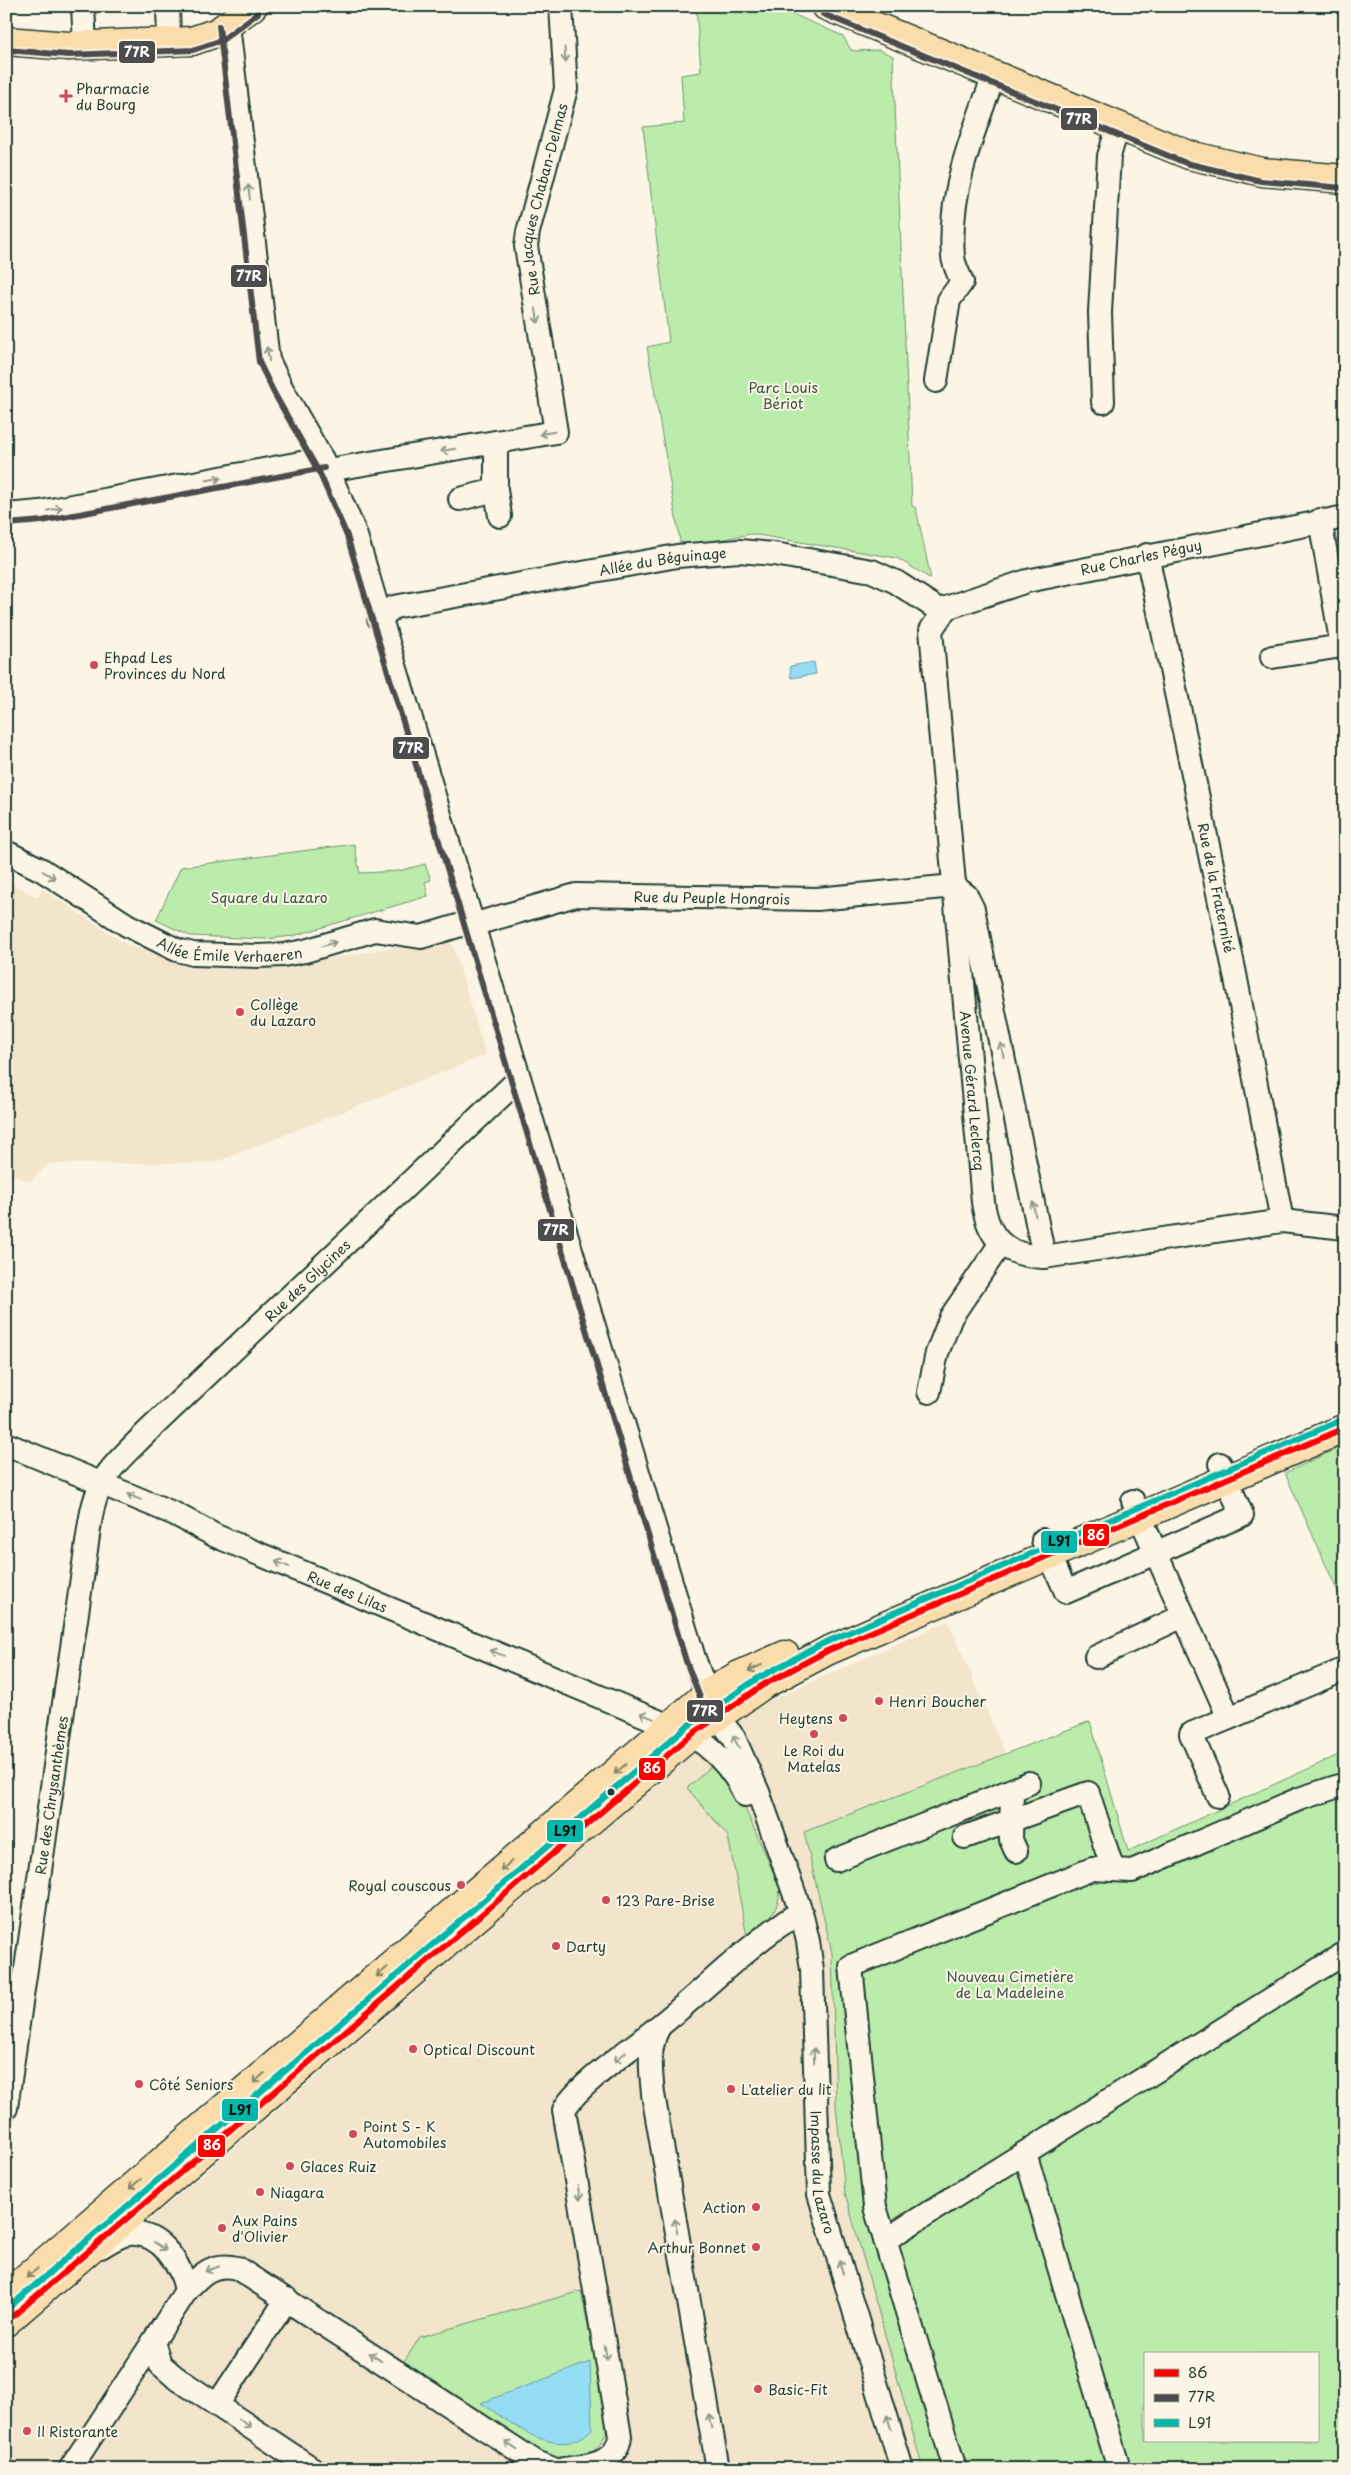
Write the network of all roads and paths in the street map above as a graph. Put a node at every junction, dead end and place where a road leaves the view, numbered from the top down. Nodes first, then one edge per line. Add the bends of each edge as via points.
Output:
1 (83, 6) edge
2 (168, 6) edge
3 (253, 6) edge
4 (561, 6) edge
5 (826, 6) edge
6 (868, 14) edge
7 (228, 25) junction
8 (6, 41) edge
9 (169, 42) junction
10 (85, 45) junction
11 (994, 76) junction
12 (1118, 127) junction
13 (1345, 178) edge
14 (936, 381) dead end
15 (1103, 402) dead end
16 (496, 442) junction
17 (325, 465) junction
18 (496, 490) junction
19 (460, 499) dead end
20 (6, 516) edge
21 (500, 516) dead end
22 (1345, 517) edge
23 (1320, 520) junction
24 (1147, 555) junction
25 (942, 612) junction
26 (379, 619) junction
27 (1343, 646) edge
28 (1272, 657) dead end
29 (6, 852) edge
30 (954, 886) junction
31 (472, 923) junction
32 (519, 1079) junction
33 (1282, 1221) junction
34 (1345, 1228) edge
35 (1001, 1243) junction
36 (1044, 1257) junction
37 (929, 1392) dead end
38 (1345, 1410) edge
39 (1345, 1428) edge
40 (6, 1444) edge
41 (1223, 1471) junction
42 (100, 1483) junction
43 (1136, 1509) junction
44 (1046, 1547) junction
45 (1155, 1554) junction
46 (1183, 1616) junction
47 (1096, 1657) dead end
48 (1343, 1670) dead end
49 (712, 1705) junction
50 (1229, 1718) junction
51 (681, 1731) junction
52 (1345, 1784) edge
53 (1218, 1796) dead end
54 (1012, 1820) junction
55 (965, 1836) dead end
56 (1016, 1852) dead end
57 (836, 1860) dead end
58 (786, 1869) junction
59 (1113, 1870) junction
60 (800, 1912) junction
61 (1345, 1952) edge
62 (364, 2001) junction
63 (659, 2027) junction
64 (6, 2108) edge
65 (1025, 2153) junction
66 (885, 2240) junction
67 (70, 2266) junction
68 (186, 2291) junction
69 (6, 2295) edge
70 (287, 2299) junction
71 (6, 2322) edge
72 (153, 2342) junction
73 (217, 2405) junction
74 (70, 2469) edge
75 (313, 2469) edge
76 (553, 2469) edge
77 (564, 2469) edge
78 (718, 2469) edge
79 (902, 2469) edge
80 (955, 2469) edge
81 (1119, 2469) edge

1 - 10 street
2 - 9 street
3 - 7 main road
4 -> 16 street, Rue Jacques Chaban-Delmas via 566,89 526,246 556,432
5 - 6 main road
6 - 11 main road
7 - 9 main road via 208,38
17 -> 7 street via 268,360
8 - 10 main road
9 - 10 main road
11 - 12 main road
11 - 14 street via 958,176 953,259 962,282 949,300
12 - 13 main road via 1189,155 1225,165 1262,172
12 - 15 street via 1109,156 1100,312
16 -> 17 street
16 - 18 street
20 -> 17 street
17 - 26 street via 355,533
18 - 19 street
18 - 21 street
22 - 23 street, Rue Charles Péguy
23 - 24 street, Rue Charles Péguy
23 - 27 street
24 - 25 street, Rue Charles Péguy via 1027,581
24 - 33 street, Rue de la Fraternité via 1235,974
25 - 26 street, Allée du Béguinage via 880,574 811,560 739,551 677,556 394,607
25 - 30 street, Avenue Gérard Leclercq via 934,624 932,636
26 - 31 street
27 - 28 street
29 -> 31 street, Allée Émile Verhaeren via 42,870 127,925 193,954 283,955 375,930 421,937
30 - 31 street, Rue du Peuple Hongrois via 817,899 576,895
30 - 35 street, Avenue Gérard Leclercq via 983,1202 987,1225
36 -> 30 street, Avenue Gérard Leclercq via 973,909 966,895
31 - 32 street
32 - 42 street, Rue des Glycines via 146,1433
32 - 49 street
33 - 34 street, Avenue Gérard Leclercq
33 - 36 street, Avenue Gérard Leclercq
35 - 36 street, Avenue Gérard Leclercq via 1014,1252
35 - 37 street via 951,1316 937,1353
38 - 41 main road
39 - 41 main road
40 - 42 street, Rue des Lilas
41 - 43 main road
41 - 45 street via 1242,1515
51 -> 42 street, Rue des Lilas via 216,1536 175,1514
42 - 64 street, Rue des Chrysanthèmes via 93,1502
43 - 44 main road
43 - 45 street
44 - 45 street via 1066,1592
44 - 49 main road via 770,1681
45 - 46 street
46 - 47 street
46 - 50 street
48 - 50 street
49 - 51 main road
58 -> 49 street via 734,1738
50 - 53 street via 1191,1734
51 - 58 street, Rue des Lilas via 716,1752 735,1775
51 - 62 main road
52 - 59 street via 1299,1800 1132,1871
54 - 55 street
54 - 56 street via 1011,1840
54 - 57 street via 1021,1786
54 - 59 street via 1088,1792
58 - 60 street, Impasse du Lazaro
59 - 66 street via 1092,1869 851,1966 875,2207
60 - 63 street via 770,1932
79 -> 60 street, Impasse du Lazaro via 819,2194 812,1970
61 - 65 street
62 - 67 main road
62 -> 69 main road
63 -> 77 street via 572,2098 564,2110 620,2436 616,2450 600,2463
78 -> 63 street via 653,2094 650,2053 652,2039
65 - 66 street
65 - 81 street
66 - 80 street
67 -> 68 street via 115,2238 131,2234 150,2239 172,2255 182,2273
67 - 71 main road
70 -> 68 street via 245,2272 229,2266 205,2271
68 - 72 street
70 - 73 street
76 -> 70 street via 536,2462
72 - 73 street via 163,2368
72 - 74 street
73 -> 75 street

